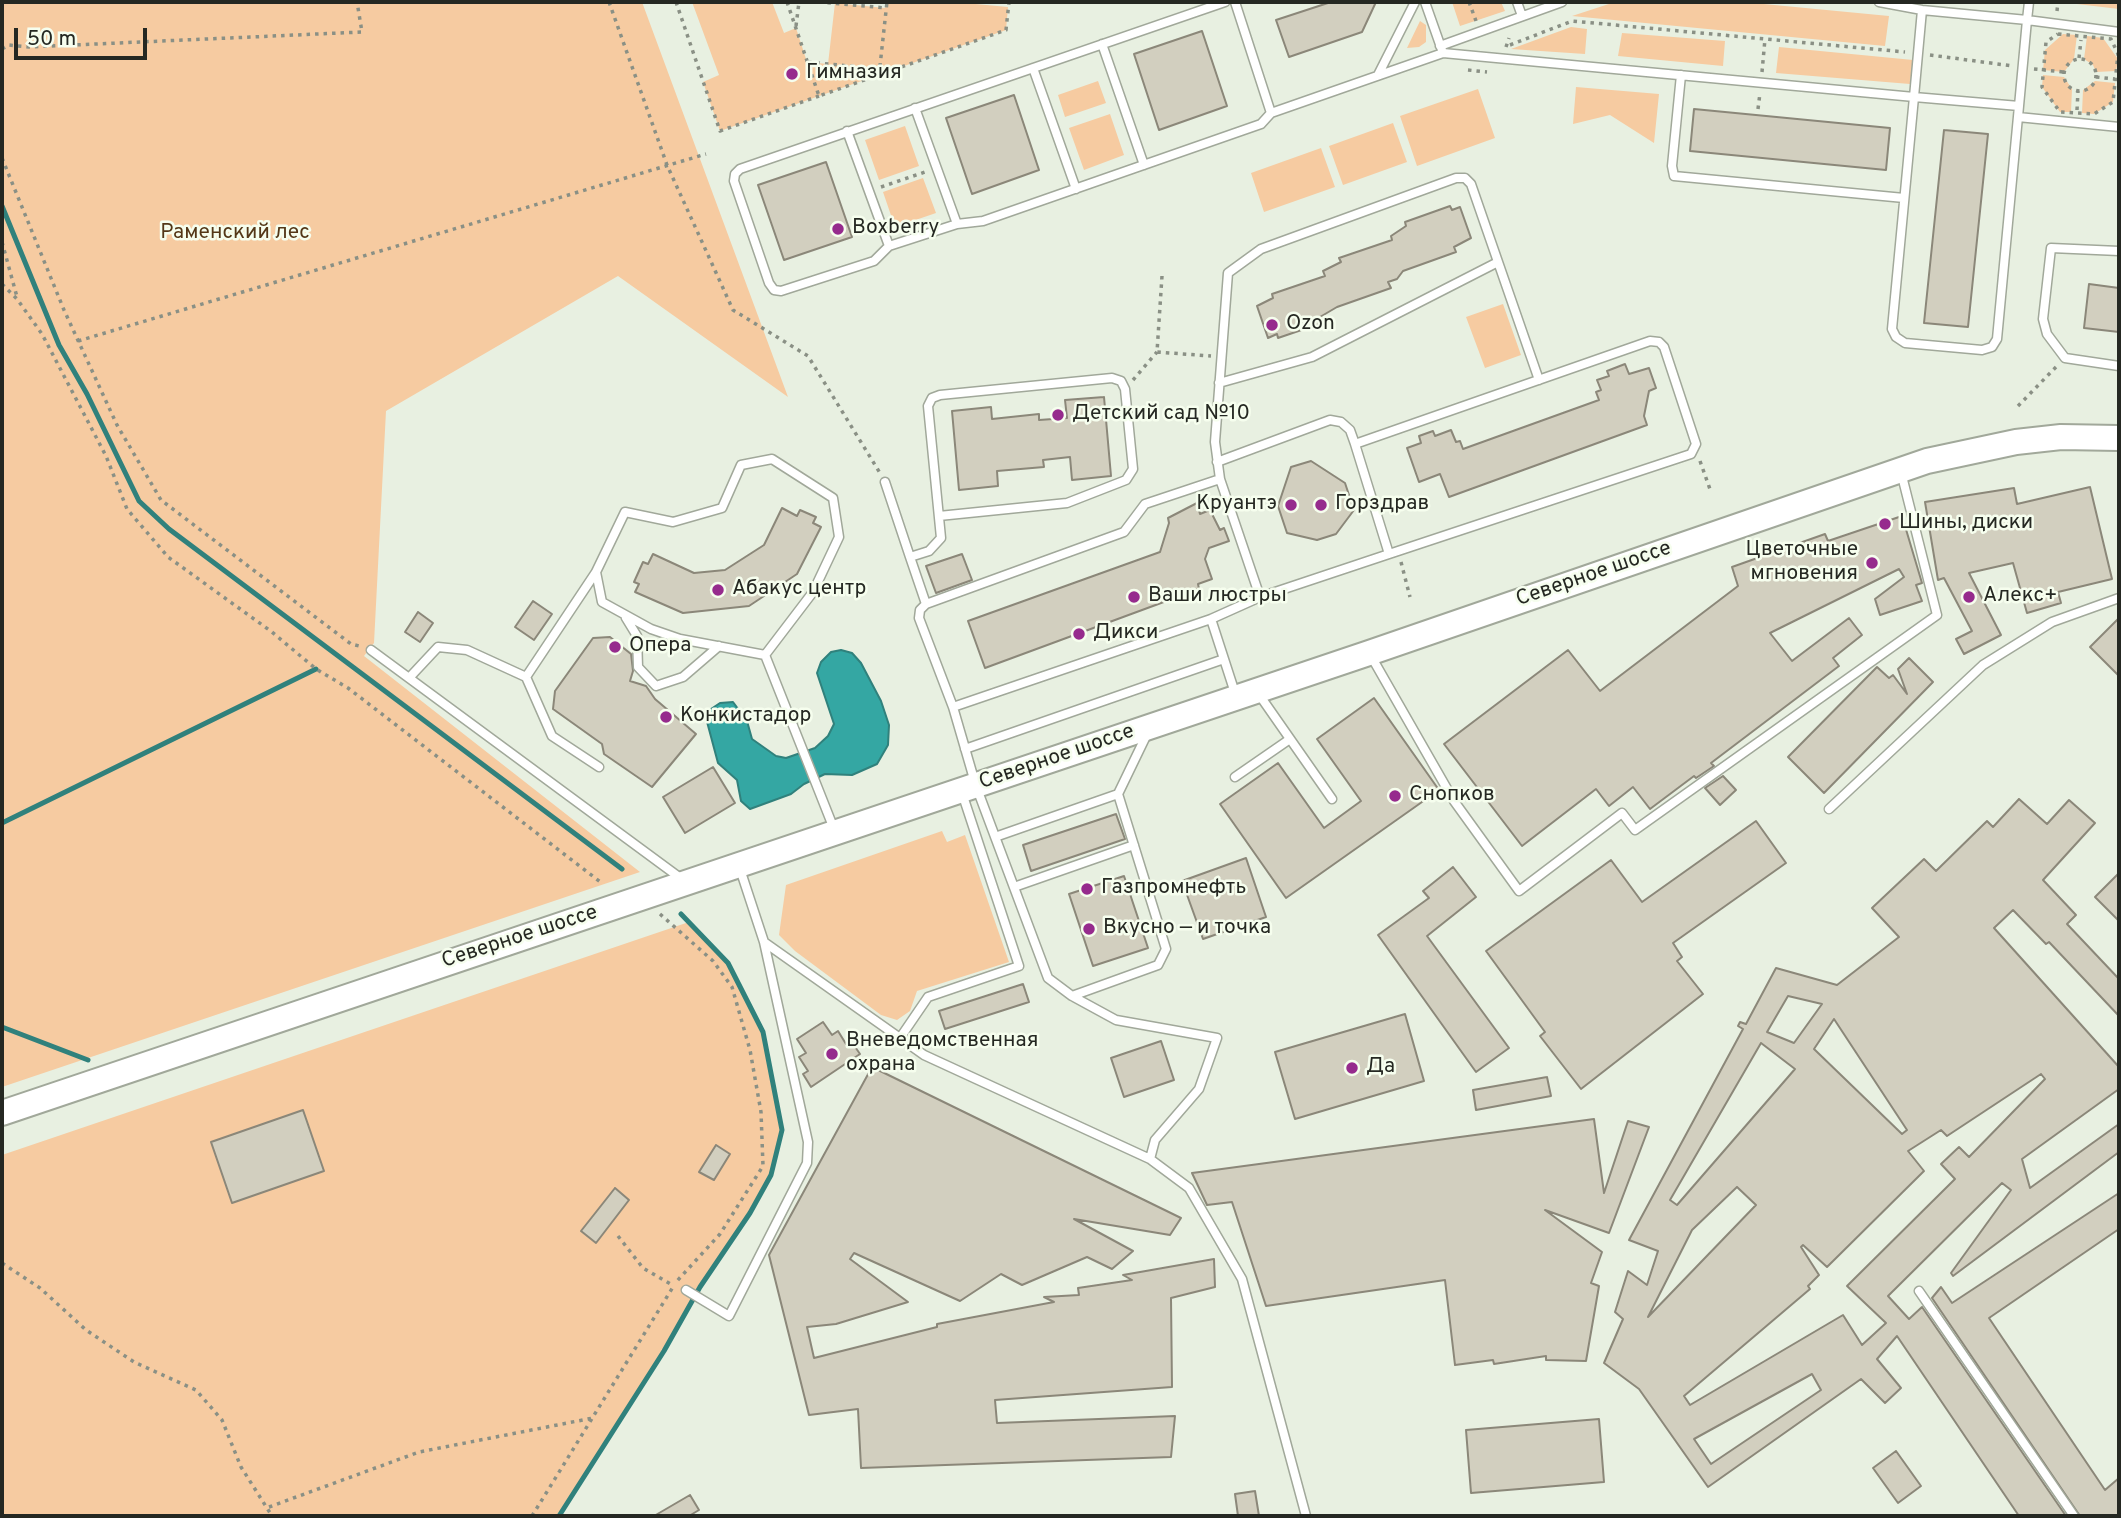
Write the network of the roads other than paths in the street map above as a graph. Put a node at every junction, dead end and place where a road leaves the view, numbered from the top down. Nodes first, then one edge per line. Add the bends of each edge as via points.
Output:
1 (1226, 2) edge
2 (1235, 2) edge
3 (1415, 2) edge
4 (1424, 2) edge
5 (1517, 2) edge
6 (1562, 2) edge
7 (1879, 2) edge
8 (2029, 2) edge
9 (1922, 10) junction
10 (1522, 16) junction
11 (2027, 20) junction
12 (2119, 32) edge
13 (1102, 44) junction
14 (1441, 49) junction
15 (1033, 68) junction
16 (1378, 75) junction
17 (1681, 75) junction
18 (1914, 97) junction
19 (2019, 106) junction
20 (915, 108) junction
21 (1271, 113) junction
22 (2018, 117) junction
23 (2119, 127) edge
24 (847, 131) junction
25 (1144, 165) junction
26 (1076, 189) junction
27 (1904, 198) junction
28 (957, 224) junction
29 (888, 246) junction
30 (2119, 251) edge
31 (1498, 262) junction
32 (2119, 366) edge
33 (1539, 380) junction
34 (1219, 383) junction
35 (2119, 438) edge
36 (1354, 444) junction
37 (1217, 461) junction
38 (1901, 469) junction
39 (1220, 479) junction
40 (886, 482) road end
41 (939, 516) junction
42 (1389, 554) junction
43 (910, 557) junction
44 (596, 572) junction
45 (1260, 597) junction
46 (2119, 598) edge
47 (926, 604) junction
48 (625, 616) junction
49 (1211, 619) junction
50 (719, 646) junction
51 (371, 650) road end
52 (1369, 653) junction
53 (765, 655) junction
54 (1224, 659) junction
55 (526, 677) junction
56 (409, 678) junction
57 (1246, 694) junction
58 (953, 707) junction
59 (1151, 727) junction
60 (1290, 739) junction
61 (965, 749) junction
62 (599, 767) dead end
63 (1235, 777) dead end
64 (969, 788) junction
65 (1118, 794) junction
66 (1332, 799) dead end
67 (1829, 809) dead end
68 (836, 833) junction
69 (995, 837) junction
70 (1134, 845) junction
71 (739, 866) junction
72 (688, 883) junction
73 (1014, 887) junction
74 (764, 942) junction
75 (1072, 996) junction
76 (900, 1038) junction
77 (2, 1113) edge
78 (1150, 1159) junction
79 (686, 1290) road end
80 (1919, 1291) dead end
81 (1307, 1516) edge
82 (2074, 1516) edge

1 - 13 lane
2 - 21 lane
3 - 16 lane
4 - 14 lane
5 - 10 lane
6 - 10 lane
7 - 9 lane
8 - 11 lane
9 - 11 lane
9 - 18 lane
10 - 14 lane
11 - 12 lane
11 - 19 lane
13 - 15 lane
13 - 25 lane
14 - 16 lane
14 - 17 lane
15 - 20 lane
15 - 26 lane
16 - 21 lane
17 - 18 lane
17 - 27 lane via 1674,176
18 - 19 lane
18 - 27 lane
19 - 22 lane
20 - 24 lane
20 - 28 lane
21 - 25 lane via 1261,124
22 - 23 lane
22 - 27 lane via 1997,339 1992,347 1905,343 1896,337 1892,329
24 - 29 lane
24 - 29 lane via 734,174 769,284 781,291 874,261
25 - 26 lane
26 - 28 lane via 983,221
28 - 29 lane
30 - 32 lane via 2051,248 2043,318 2054,347 2065,358
31 - 33 lane
31 - 34 lane via 1312,357
31 - 34 lane via 1465,178 1261,249 1232,268 1225,281
33 - 36 lane
33 - 42 lane via 1650,341 1659,342 1696,449
34 - 37 lane
35 - 38 main road, Северное шоссе via 2016,442
36 - 37 lane via 1350,430 1330,420
36 - 42 lane
37 - 39 lane
38 - 52 main road, Северное шоссе
38 - 52 lane via 1937,615 1634,830 1622,813 1519,891 1454,801
39 - 45 lane
39 - 47 lane via 1145,504 1124,532
40 - 43 lane
41 - 41 lane via 932,398 1112,378 1121,381 1133,469 1126,480 1067,503
41 - 43 lane via 941,538 929,551
42 - 45 lane
43 - 47 lane
44 - 48 lane via 602,602
44 - 53 lane via 625,512 673,522 722,508 741,465 772,459 833,498 839,537 813,592
44 - 55 lane
45 - 49 lane
46 - 67 lane via 2052,622 1983,664
47 - 58 lane via 919,618
48 - 50 lane via 680,639
48 - 50 lane via 637,636 638,667 656,686 682,677
49 - 54 lane
49 - 58 lane
50 - 53 lane
51 - 56 lane
52 - 57 main road, Северное шоссе
53 - 68 lane
54 - 57 lane
54 - 61 lane
55 - 56 lane via 467,650 438,647
55 - 62 lane via 552,736
56 - 72 lane
57 - 59 main road, Северное шоссе
57 - 60 lane
58 - 61 lane
59 - 64 main road, Северное шоссе
59 - 65 lane
60 - 63 lane
60 - 66 lane
61 - 64 lane
64 - 68 main road, Северное шоссе
64 - 69 lane
64 - 76 lane via 1020,966 928,997
65 - 69 lane
65 - 70 lane
68 - 71 main road, Северное шоссе
69 - 73 lane
70 - 73 lane
70 - 75 lane via 1166,949 1158,965
71 - 72 main road, Северное шоссе
71 - 74 lane
72 - 77 main road, Северное шоссе
73 - 75 lane via 1048,978
74 - 76 lane
74 - 79 lane via 808,1142 807,1163 729,1316
75 - 78 lane via 1116,1020 1217,1038 1199,1089 1155,1140
76 - 78 lane via 924,1055
78 - 81 lane via 1189,1188 1242,1279
80 - 82 lane

